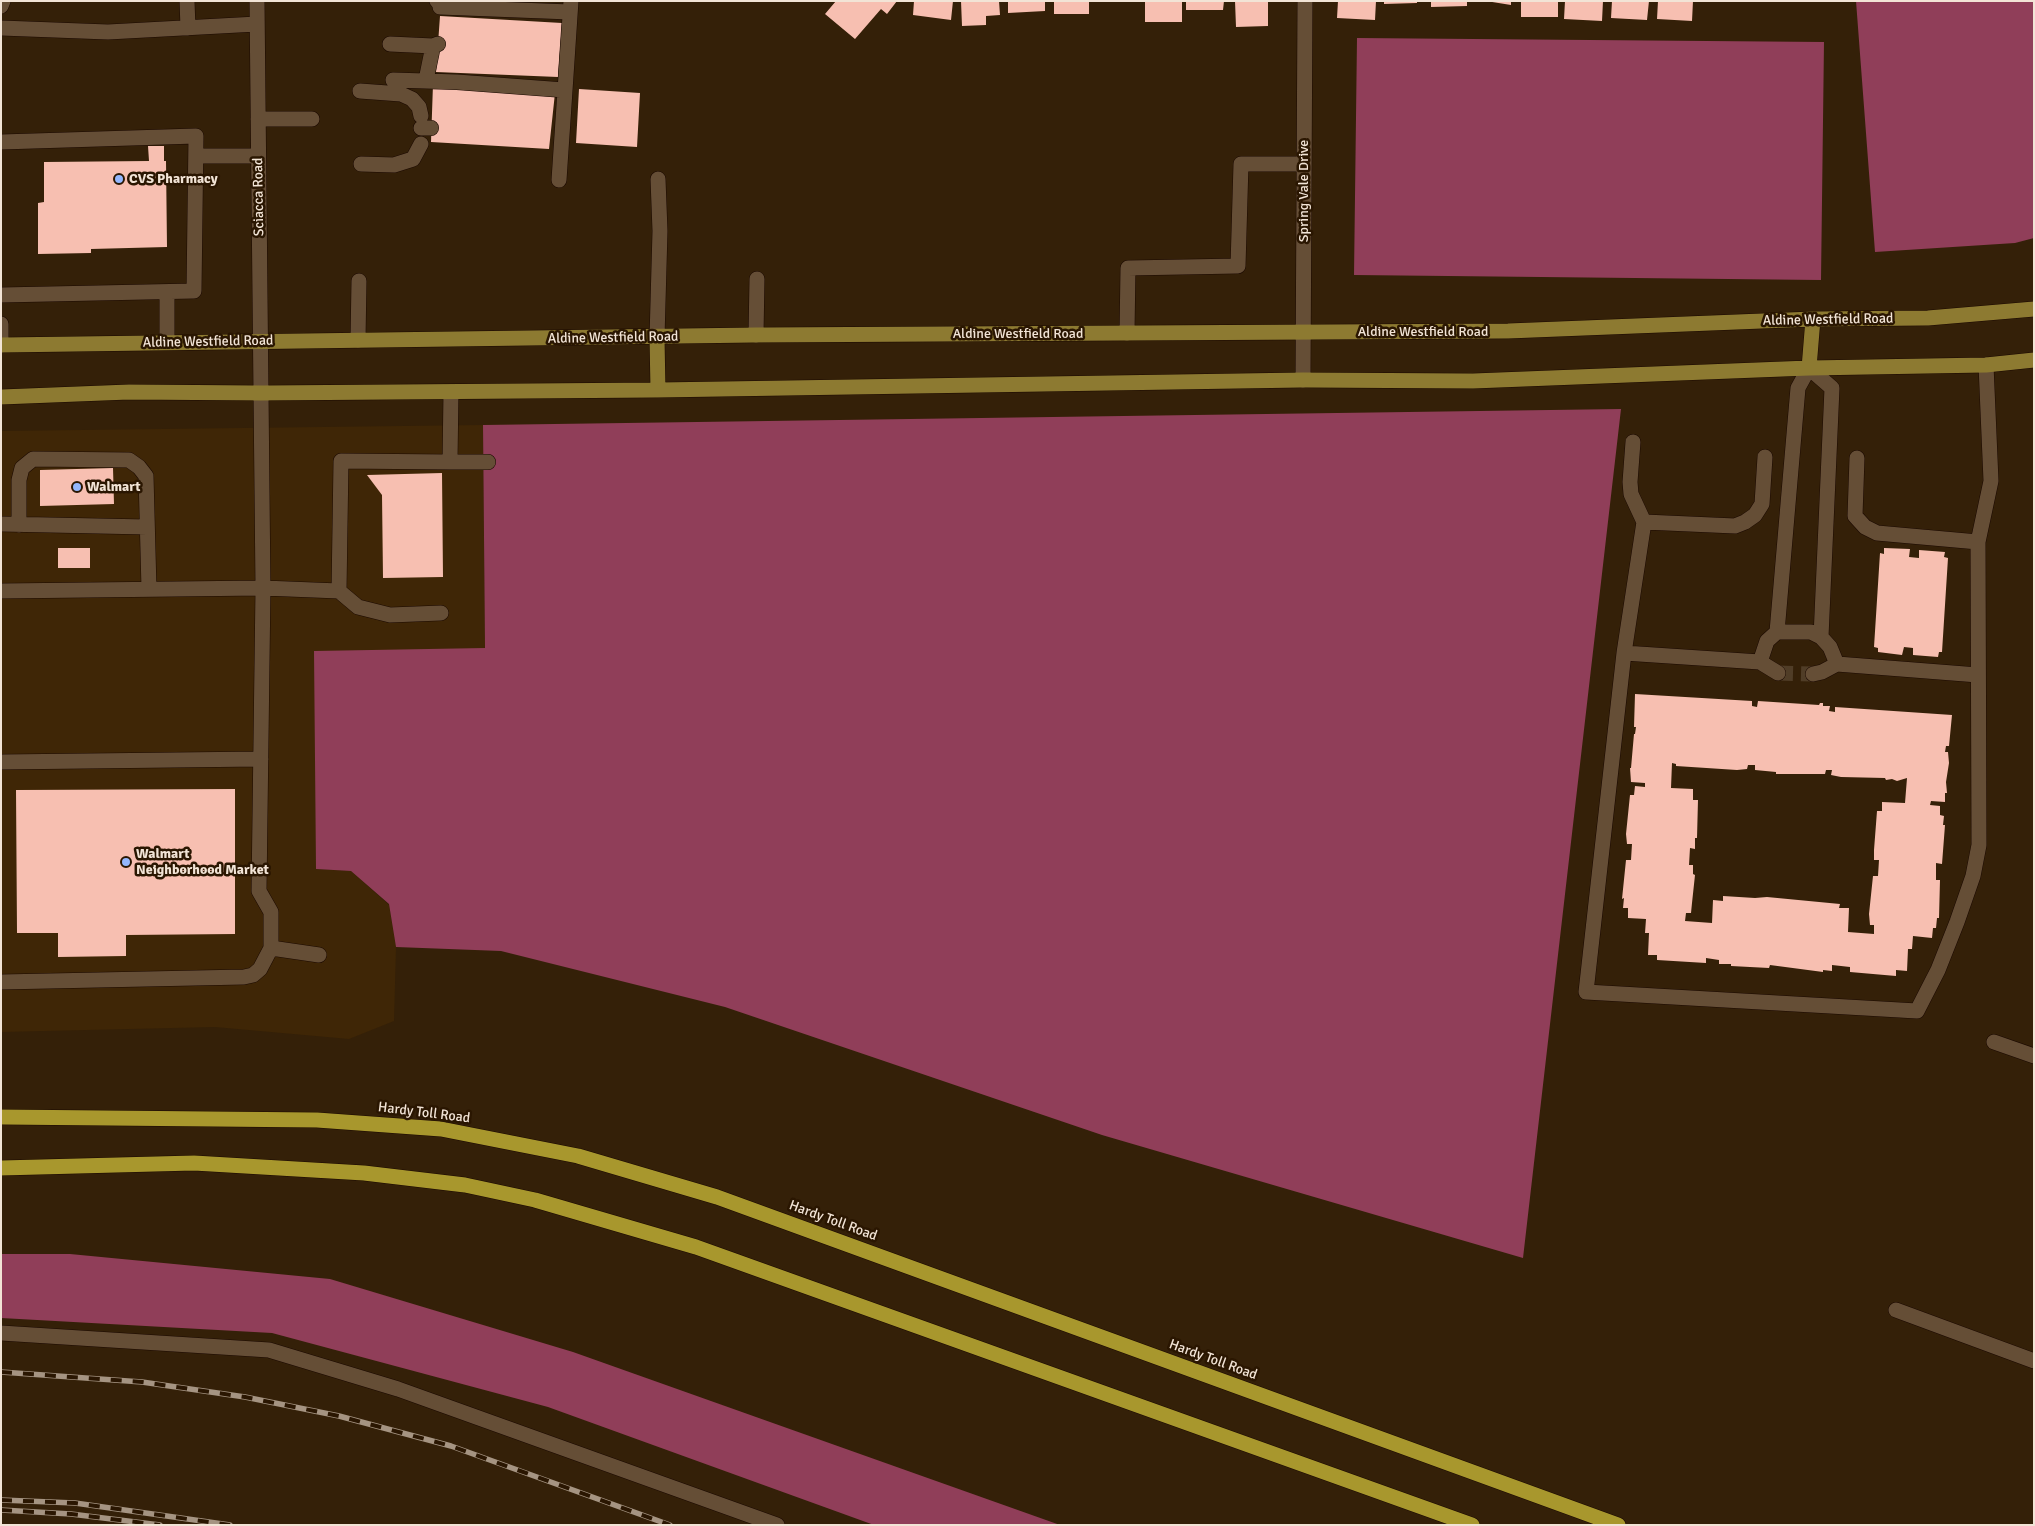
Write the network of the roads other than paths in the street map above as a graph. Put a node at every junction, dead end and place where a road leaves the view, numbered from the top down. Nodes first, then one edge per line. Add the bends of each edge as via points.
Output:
1 (3, 1) edge
2 (187, 1) edge
3 (257, 1) edge
4 (437, 1) edge
5 (1305, 1) edge
6 (1, 6) edge
7 (570, 7) edge
8 (257, 24) junction
9 (1, 28) edge
10 (188, 28) junction
11 (390, 44) dead end
12 (393, 80) dead end
13 (426, 80) junction
14 (564, 90) junction
15 (360, 91) dead end
16 (258, 119) junction
17 (312, 119) dead end
18 (424, 124) dead end
19 (1, 142) edge
20 (420, 144) dead end
21 (196, 156) junction
22 (258, 156) junction
23 (361, 164) dead end
24 (1304, 164) junction
25 (658, 179) dead end
26 (558, 180) dead end
27 (758, 279) dead end
28 (359, 281) dead end
29 (167, 292) junction
30 (1, 295) edge
31 (2034, 309) edge
32 (1813, 319) junction
33 (1, 324) edge
34 (1302, 332) junction
35 (1127, 333) junction
36 (756, 336) junction
37 (657, 338) junction
38 (358, 340) junction
39 (261, 341) junction
40 (167, 342) junction
41 (1, 345) edge
42 (2034, 360) edge
43 (1986, 365) junction
44 (1809, 368) junction
45 (1303, 380) junction
46 (658, 390) junction
47 (451, 392) junction
48 (261, 394) junction
49 (1, 397) edge
50 (1633, 442) dead end
51 (1765, 456) dead end
52 (1857, 458) dead end
53 (450, 462) junction
54 (488, 462) dead end
55 (1644, 522) junction
56 (1, 524) edge
57 (19, 525) junction
58 (147, 527) junction
59 (1978, 542) junction
60 (263, 588) junction
61 (149, 589) junction
62 (1, 591) edge
63 (339, 591) junction
64 (441, 613) dead end
65 (1777, 632) junction
66 (1821, 637) junction
67 (1624, 653) junction
68 (1760, 662) junction
69 (1837, 664) junction
70 (1778, 672) tunnel mouth
71 (1813, 674) tunnel mouth
72 (1978, 675) junction
73 (261, 759) junction
74 (1, 762) edge
75 (271, 948) junction
76 (319, 955) dead end
77 (1, 982) edge
78 (1994, 1042) dead end
79 (2034, 1056) edge
80 (1, 1118) edge
81 (1, 1168) edge
82 (1896, 1310) dead end
83 (1, 1333) edge
84 (2034, 1360) edge
85 (777, 1525) edge
86 (1472, 1525) edge
87 (1618, 1525) edge

1 - 6 street
2 - 10 street
3 - 8 street, Sciacca Road
4 - 7 street via 440,7
5 - 24 street, Spring Vale Drive
7 - 14 street
8 - 10 street
8 - 16 street, Sciacca Road
9 - 10 street via 108,32
11 - 13 street via 436,45
12 - 13 street
13 - 14 street
14 - 26 street
15 - 18 street via 400,94 412,99 419,107
16 - 17 street
16 - 22 street, Sciacca Road
19 - 21 street via 196,136
20 - 23 street via 414,159 394,165
21 - 22 street
21 - 29 street via 194,291
22 - 39 street, Sciacca Road
24 - 34 street, Spring Vale Drive
24 - 35 street via 1241,164 1238,266 1128,268
25 - 37 street
27 - 36 street
28 - 38 street
29 - 30 street
29 - 40 street
31 - 32 main road, Aldine Westfield Road via 1928,318
32 - 34 main road, Aldine Westfield Road via 1508,331
32 - 44 main road
33 - 41 street
34 - 35 main road, Aldine Westfield Road
34 - 45 street, Spring Vale Drive
35 - 36 main road, Aldine Westfield Road
36 - 37 main road, Aldine Westfield Road
37 - 38 main road, Aldine Westfield Road
37 - 46 main road
38 - 39 main road, Aldine Westfield Road
39 - 40 main road, Aldine Westfield Road
39 - 48 street, Sciacca Road
40 - 41 main road, Aldine Westfield Road
42 - 43 main road
43 - 44 main road
43 - 59 street via 1992,481
44 - 45 main road via 1474,381
44 - 65 street via 1798,388
44 - 66 street via 1832,388
45 - 46 main road
46 - 47 main road
47 - 48 main road
47 - 53 street
48 - 49 main road via 129,392
48 - 60 street, Sciacca Road
50 - 55 street via 1631,494
51 - 55 street via 1762,504 1755,516 1745,522 1736,526
52 - 59 street via 1856,516 1865,527 1877,533
53 - 54 street
53 - 63 street via 341,461
55 - 67 street
56 - 57 street
57 - 58 street
57 - 58 street via 19,480 22,468 34,459 128,460 146,476
58 - 61 street
59 - 72 street
60 - 61 street
60 - 63 street
60 - 73 street, Sciacca Road
61 - 62 street
63 - 64 street via 358,607 390,615
65 - 66 street via 1811,632
65 - 68 street via 1767,642
66 - 69 street via 1830,647
67 - 68 street
67 - 72 street via 1586,992 1917,1011 1938,970 1973,876 1977,853
68 - 70 street
69 - 71 street
69 - 72 street
73 - 74 street
73 - 75 street, Sciacca Road via 259,891 271,912
75 - 76 street
75 - 77 street via 260,969 244,977
78 - 79 street
80 - 87 highway, Hardy Toll Road via 327,1120 441,1129 578,1156 717,1197
81 - 86 highway via 194,1163 364,1173 465,1185 535,1200 696,1248
82 - 84 street
83 - 85 street via 269,1350 398,1389

